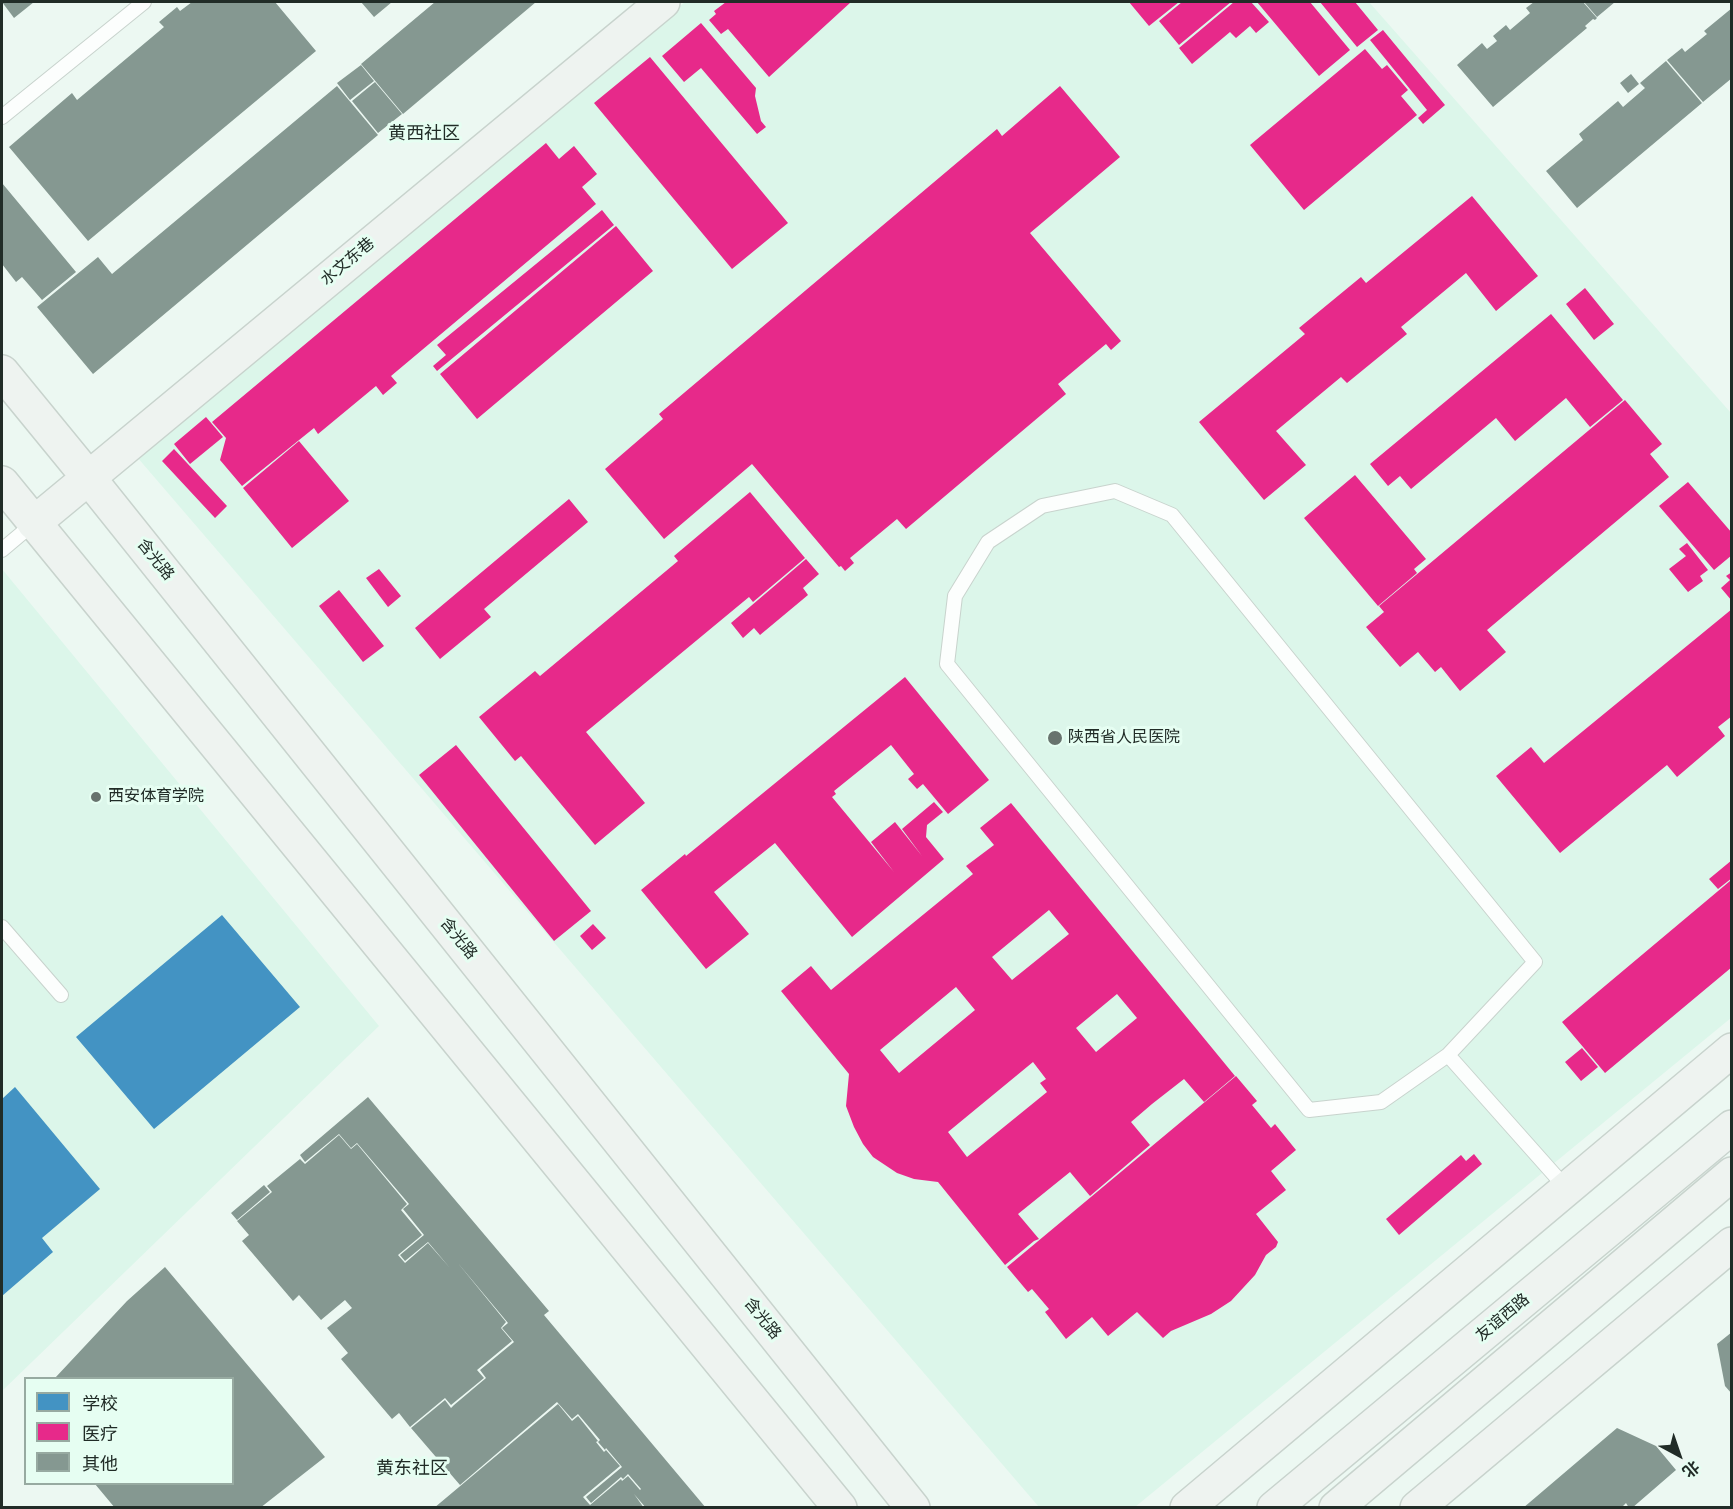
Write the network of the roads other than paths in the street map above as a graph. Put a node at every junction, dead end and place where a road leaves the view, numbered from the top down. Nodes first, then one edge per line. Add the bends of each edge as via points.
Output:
1 (144, 2) edge
2 (663, 2) edge
3 (2, 117) edge
4 (2, 372) edge
5 (88, 477) junction
6 (2, 483) edge
7 (34, 523) junction
8 (2, 550) edge
9 (2, 927) edge
10 (61, 995) dead end
11 (1731, 1050) edge
12 (1448, 1055) junction
13 (1731, 1128) edge
14 (1731, 1174) edge
15 (1567, 1189) junction
16 (1731, 1244) edge
17 (840, 1508) edge
18 (914, 1508) edge
19 (1187, 1508) edge
20 (1274, 1508) edge
21 (1336, 1508) edge
22 (1416, 1508) edge

1 - 3 lane
2 - 5 main road, 水文东巷
4 - 5 main road, 含光路
5 - 7 main road, 水文东巷
5 - 18 main road, 含光路
6 - 7 main road
7 - 8 lane
7 - 17 main road
9 - 10 lane
11 - 15 main road
12 - 12 lane via 1535,962 1172,515 1115,491 1042,506 988,542 955,596 947,664 1309,1110 1381,1102
12 - 15 lane
13 - 20 main road, 友谊西路
14 - 21 main road
15 - 19 main road
16 - 22 main road

